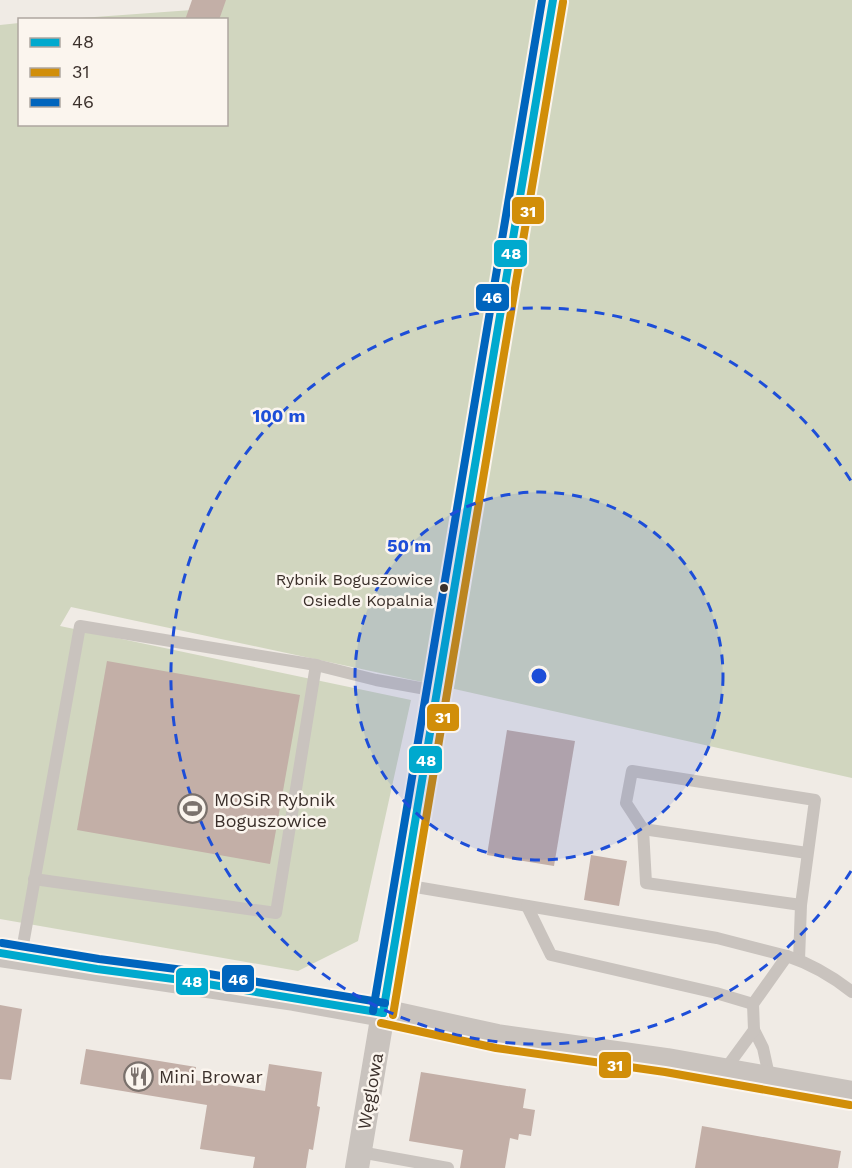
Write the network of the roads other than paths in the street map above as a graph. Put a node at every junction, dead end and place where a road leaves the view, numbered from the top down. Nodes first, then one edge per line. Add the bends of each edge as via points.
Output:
1 (553, 0) edge
2 (316, 665) junction
3 (437, 691) junction
4 (643, 829) junction
5 (807, 853) junction
6 (34, 879) junction
7 (405, 885) junction
8 (801, 905) junction
9 (527, 906) junction
10 (10, 954) edge
11 (793, 958) junction
12 (852, 992) edge
13 (753, 1004) junction
14 (383, 1013) junction
15 (754, 1030) junction
16 (723, 1071) junction
17 (771, 1081) junction
18 (852, 1095) edge
19 (358, 1160) edge
20 (448, 1168) edge

1 - 3 street
2 - 3 lane
2 - 6 lane via 276,913
2 - 6 lane via 80,626
3 - 7 street
4 - 5 lane
4 - 5 lane via 626,803 632,771 815,800
4 - 8 lane via 646,883
5 - 8 lane
6 - 10 lane
7 - 9 lane
7 - 14 street
8 - 11 lane
9 - 11 lane via 717,938
9 - 13 lane via 552,955
10 - 14 street
11 - 12 lane via 832,976
11 - 13 lane
13 - 15 lane
14 - 16 street via 497,1038
14 - 19 street, Węglowa
15 - 16 lane
15 - 17 lane
16 - 17 street
17 - 18 street
19 - 20 lane

